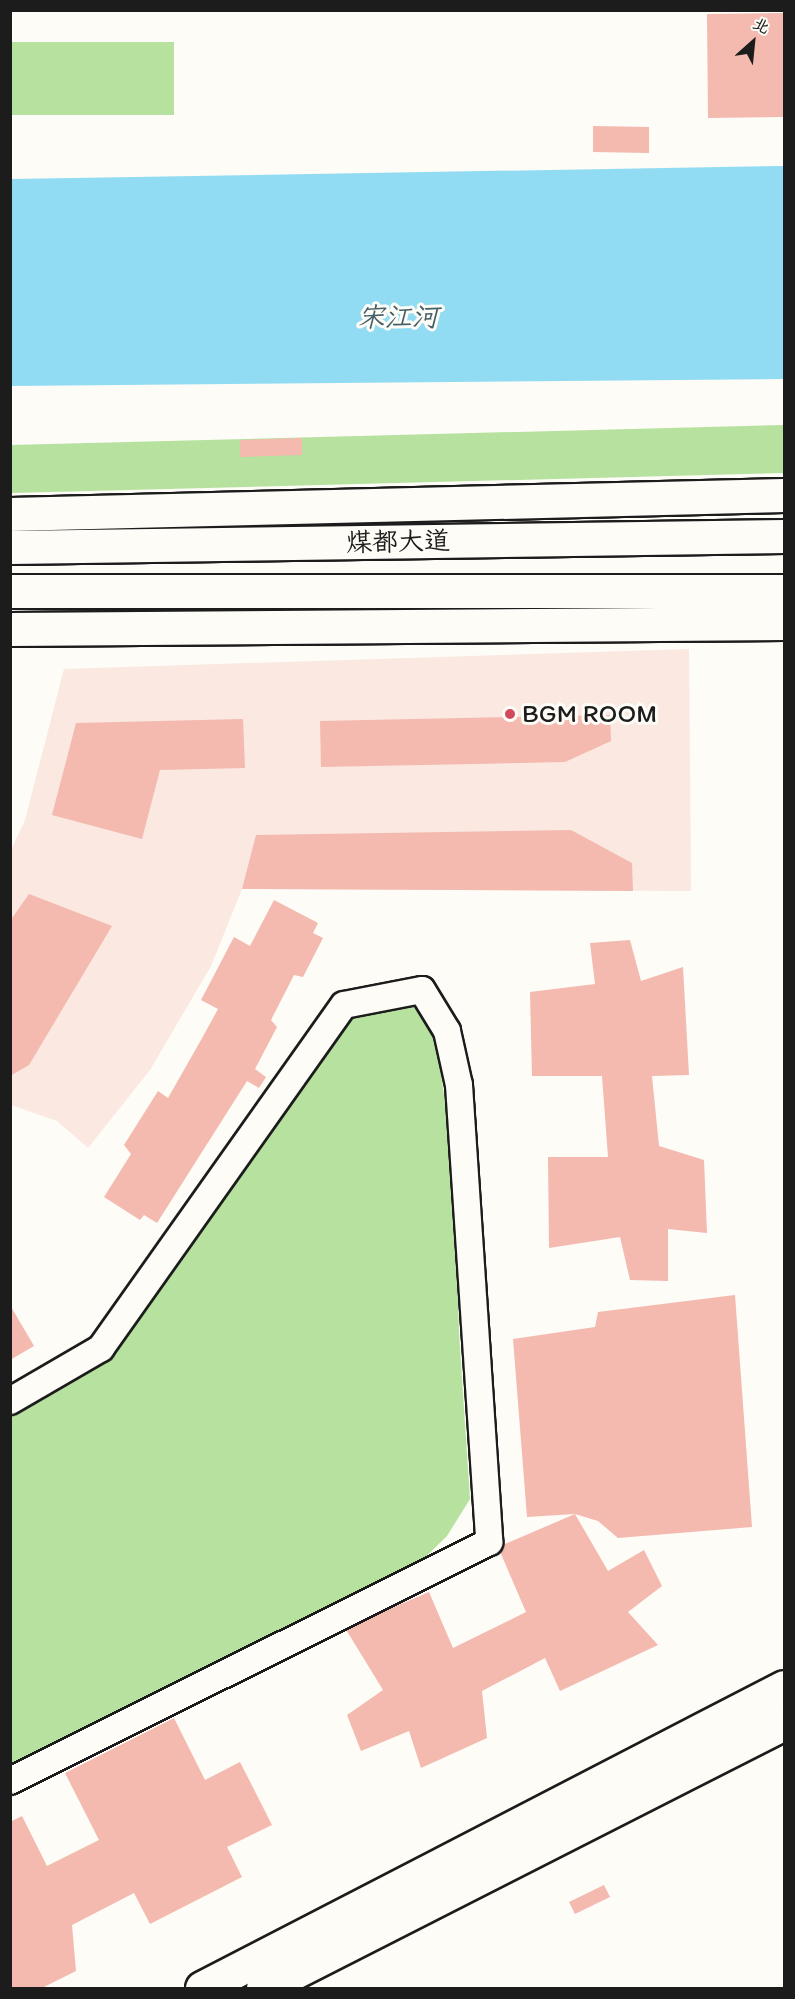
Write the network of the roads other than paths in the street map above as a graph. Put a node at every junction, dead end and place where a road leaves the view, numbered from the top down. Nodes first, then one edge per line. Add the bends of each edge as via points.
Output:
1 (784, 495) edge
2 (10, 514) edge
3 (784, 536) edge
4 (10, 548) edge
5 (10, 591) edge
6 (784, 591) edge
7 (784, 622) edge
8 (10, 629) edge
9 (10, 1401) edge
10 (784, 1688) edge
11 (784, 1723) edge
12 (10, 1781) edge
13 (202, 1989) edge
14 (263, 1989) edge

1 - 2 street
3 - 4 street, 煤都大道
5 - 6 street
7 - 8 street
9 - 12 street via 101,1348 344,1005 422,990 447,1031 459,1085 489,1542
10 - 13 street
11 - 14 street

